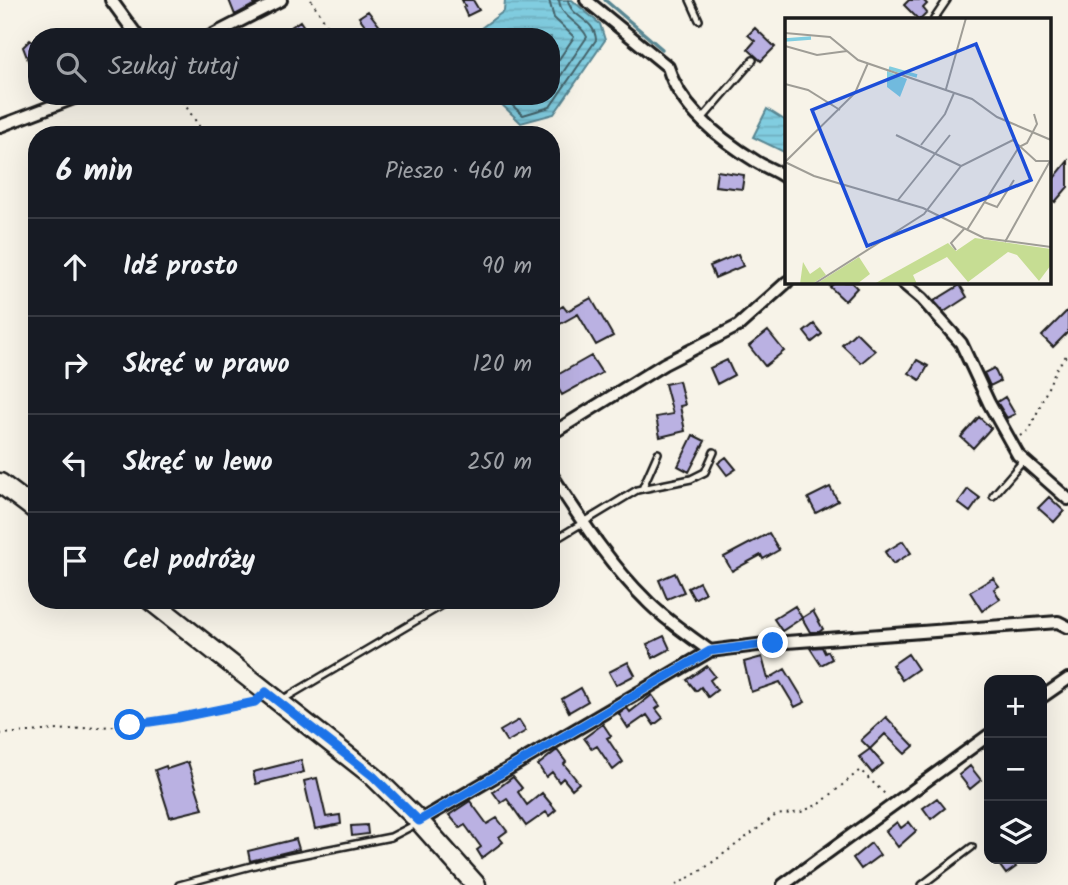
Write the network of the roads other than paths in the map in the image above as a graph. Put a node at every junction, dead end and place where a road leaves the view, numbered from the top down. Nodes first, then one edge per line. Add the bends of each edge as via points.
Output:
1 (111, 0) edge
2 (281, 0) edge
3 (586, 0) edge
4 (690, 0) edge
5 (947, 0) edge
6 (935, 18) edge
7 (699, 20) dead end
8 (131, 28) edge
9 (227, 28) edge
10 (753, 61) dead end
11 (55, 105) edge
12 (701, 119) junction
13 (0, 126) edge
14 (785, 177) edge
15 (785, 283) edge
16 (904, 284) edge
17 (560, 428) edge
18 (714, 452) dead end
19 (658, 453) dead end
20 (1024, 460) junction
21 (0, 483) edge
22 (560, 488) edge
23 (642, 489) junction
24 (993, 496) dead end
25 (1068, 499) edge
26 (28, 505) edge
27 (583, 523) junction
28 (560, 537) edge
29 (161, 609) edge
30 (434, 609) edge
31 (1068, 627) edge
32 (710, 651) junction
33 (1068, 679) edge
34 (1047, 694) edge
35 (273, 697) junction
36 (985, 738) edge
37 (419, 821) junction
38 (972, 847) dead end
39 (179, 885) edge
40 (476, 885) edge
41 (783, 885) edge
42 (922, 885) edge

1 - 8 street
2 - 9 street
3 - 12 street via 668,67 681,96
4 - 7 lane
5 - 6 lane
10 - 12 lane
11 - 13 street
12 - 14 street via 739,151
15 - 17 street via 737,326 664,364
16 - 20 street via 961,344
18 - 23 lane via 705,472
19 - 23 lane
20 - 24 lane
20 - 25 street
21 - 26 main road
22 - 27 street
23 - 27 lane
27 - 28 lane
27 - 32 street via 646,600
29 - 35 main road
30 - 35 lane
31 - 32 street via 1058,622
32 - 37 street
33 - 34 street
35 - 37 main road via 373,776
36 - 41 street
37 - 39 lane via 391,837
37 - 40 main road
38 - 42 lane

